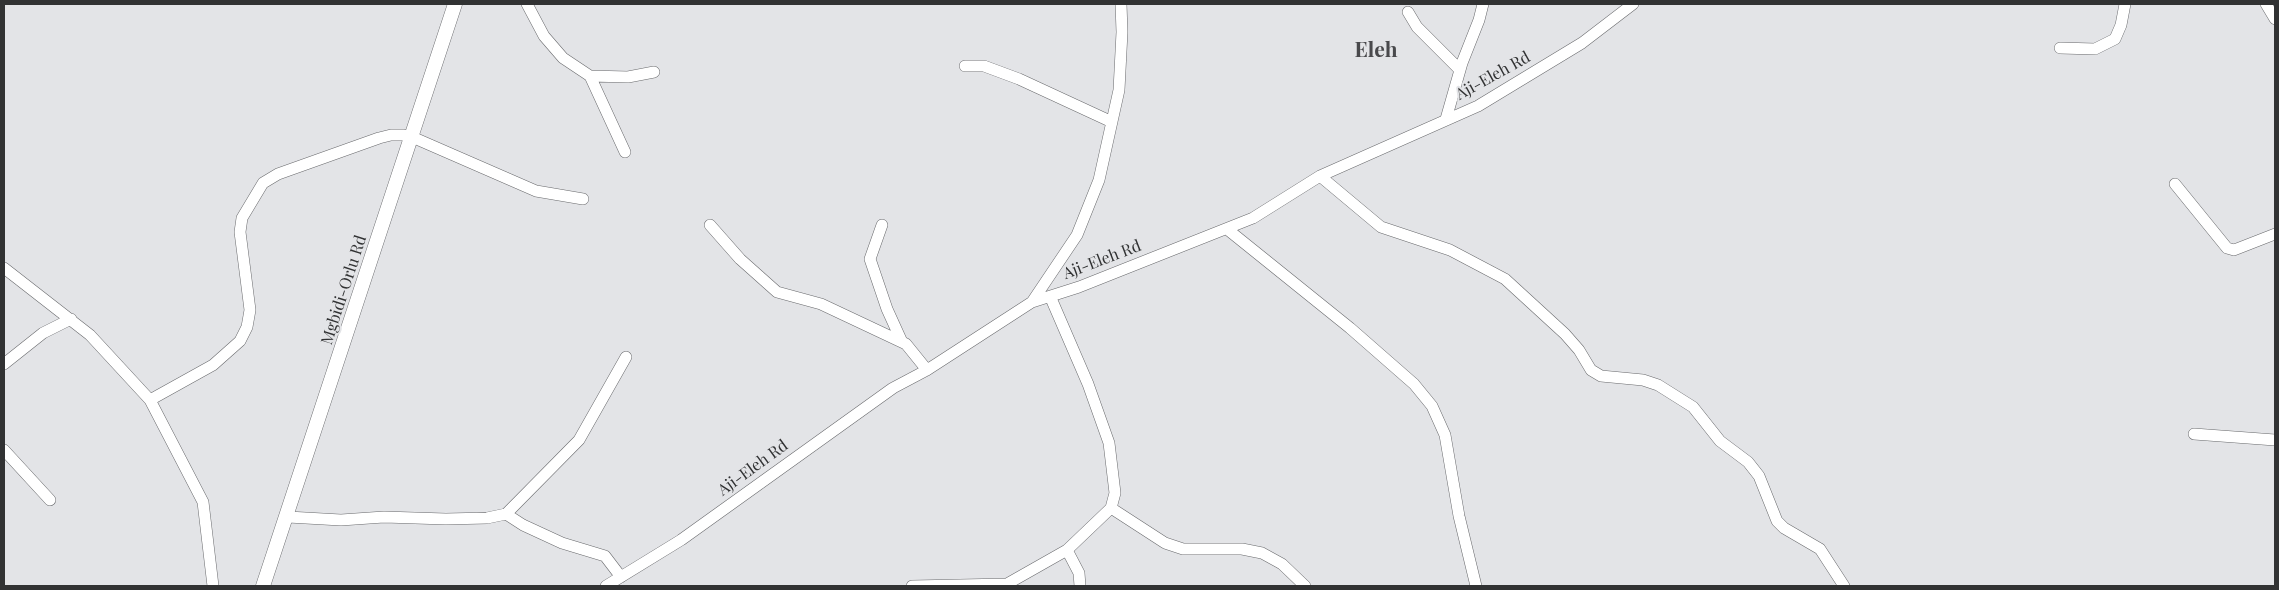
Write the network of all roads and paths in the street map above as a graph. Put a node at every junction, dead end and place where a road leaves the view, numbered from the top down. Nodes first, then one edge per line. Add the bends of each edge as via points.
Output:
1 (455, 4) edge
2 (527, 4) edge
3 (1121, 4) edge
4 (1482, 4) edge
5 (1633, 4) edge
6 (2125, 4) edge
7 (2266, 4) edge
8 (1408, 12) dead end
9 (2275, 19) edge
10 (2060, 48) dead end
11 (964, 66) dead end
12 (1460, 70) junction
13 (654, 72) dead end
14 (590, 76) junction
15 (1446, 118) junction
16 (1112, 122) junction
17 (412, 137) junction
18 (625, 152) dead end
19 (1320, 176) junction
20 (2175, 184) dead end
21 (584, 199) dead end
22 (710, 225) dead end
23 (882, 225) dead end
24 (1227, 229) junction
25 (2275, 234) edge
26 (4, 268) edge
27 (1050, 296) junction
28 (1032, 302) junction
29 (70, 319) junction
30 (902, 342) junction
31 (626, 358) dead end
32 (4, 364) edge
33 (928, 370) junction
34 (150, 400) junction
35 (2194, 434) dead end
36 (2275, 440) edge
37 (4, 450) edge
38 (50, 500) dead end
39 (1111, 508) junction
40 (506, 514) junction
41 (288, 517) junction
42 (1067, 550) junction
43 (621, 577) junction
44 (213, 586) edge
45 (263, 586) edge
46 (606, 586) edge
47 (912, 586) edge
48 (1080, 586) edge
49 (1305, 586) edge
50 (1476, 586) edge
51 (1844, 586) edge

1 - 17 main road, Mgbidi-Orlu Rd
2 - 14 street via 544,36 562,58
3 - 16 street via 1119,90
4 - 12 street
5 - 15 street, Aji-Eleh Rd via 1582,43 1478,106
6 - 10 street via 2122,25 2115,39 2094,49
7 - 9 street
8 - 12 street via 1417,27
11 - 16 street via 984,66 1019,79
12 - 15 street
13 - 14 street via 628,77
14 - 18 street
15 - 19 street, Aji-Eleh Rd
16 - 28 street via 1099,180 1078,235
17 - 21 street via 536,192
17 - 34 street via 391,135 379,138 278,174 263,183 242,218 240,232 250,310 240,341 213,365
17 - 41 main road, Mgbidi-Orlu Rd
19 - 24 street, Aji-Eleh Rd via 1253,218
19 - 51 street via 1381,227 1450,250 1505,279 1565,334 1580,350 1591,370 1601,376 1658,385 1693,407 1720,441 1748,462 1759,476 1777,520 1784,528 1820,549
20 - 25 street via 2227,248 2234,250
22 - 30 street via 740,259 777,292 821,304
23 - 30 street via 870,259
24 - 27 street, Aji-Eleh Rd
24 - 50 street via 1350,328 1414,384 1432,406 1445,435 1459,516
26 - 29 street
27 - 28 street, Aji-Eleh Rd
27 - 39 street via 1109,443 1115,493
28 - 33 street, Aji-Eleh Rd
29 - 32 street via 44,333
29 - 34 street via 90,335
30 - 33 street
31 - 40 street via 579,440
33 - 43 street, Aji-Eleh Rd via 893,388 682,540
34 - 44 street via 204,502
35 - 36 street
37 - 38 street
39 - 42 street
39 - 49 street via 1165,543 1183,549 1242,549 1262,553 1282,564
40 - 41 street via 446,519
40 - 43 street via 562,543 605,556
41 - 45 main road, Mgbidi-Orlu Rd
42 - 47 street via 1007,584
42 - 48 street via 1079,573
43 - 46 street, Aji-Eleh Rd

